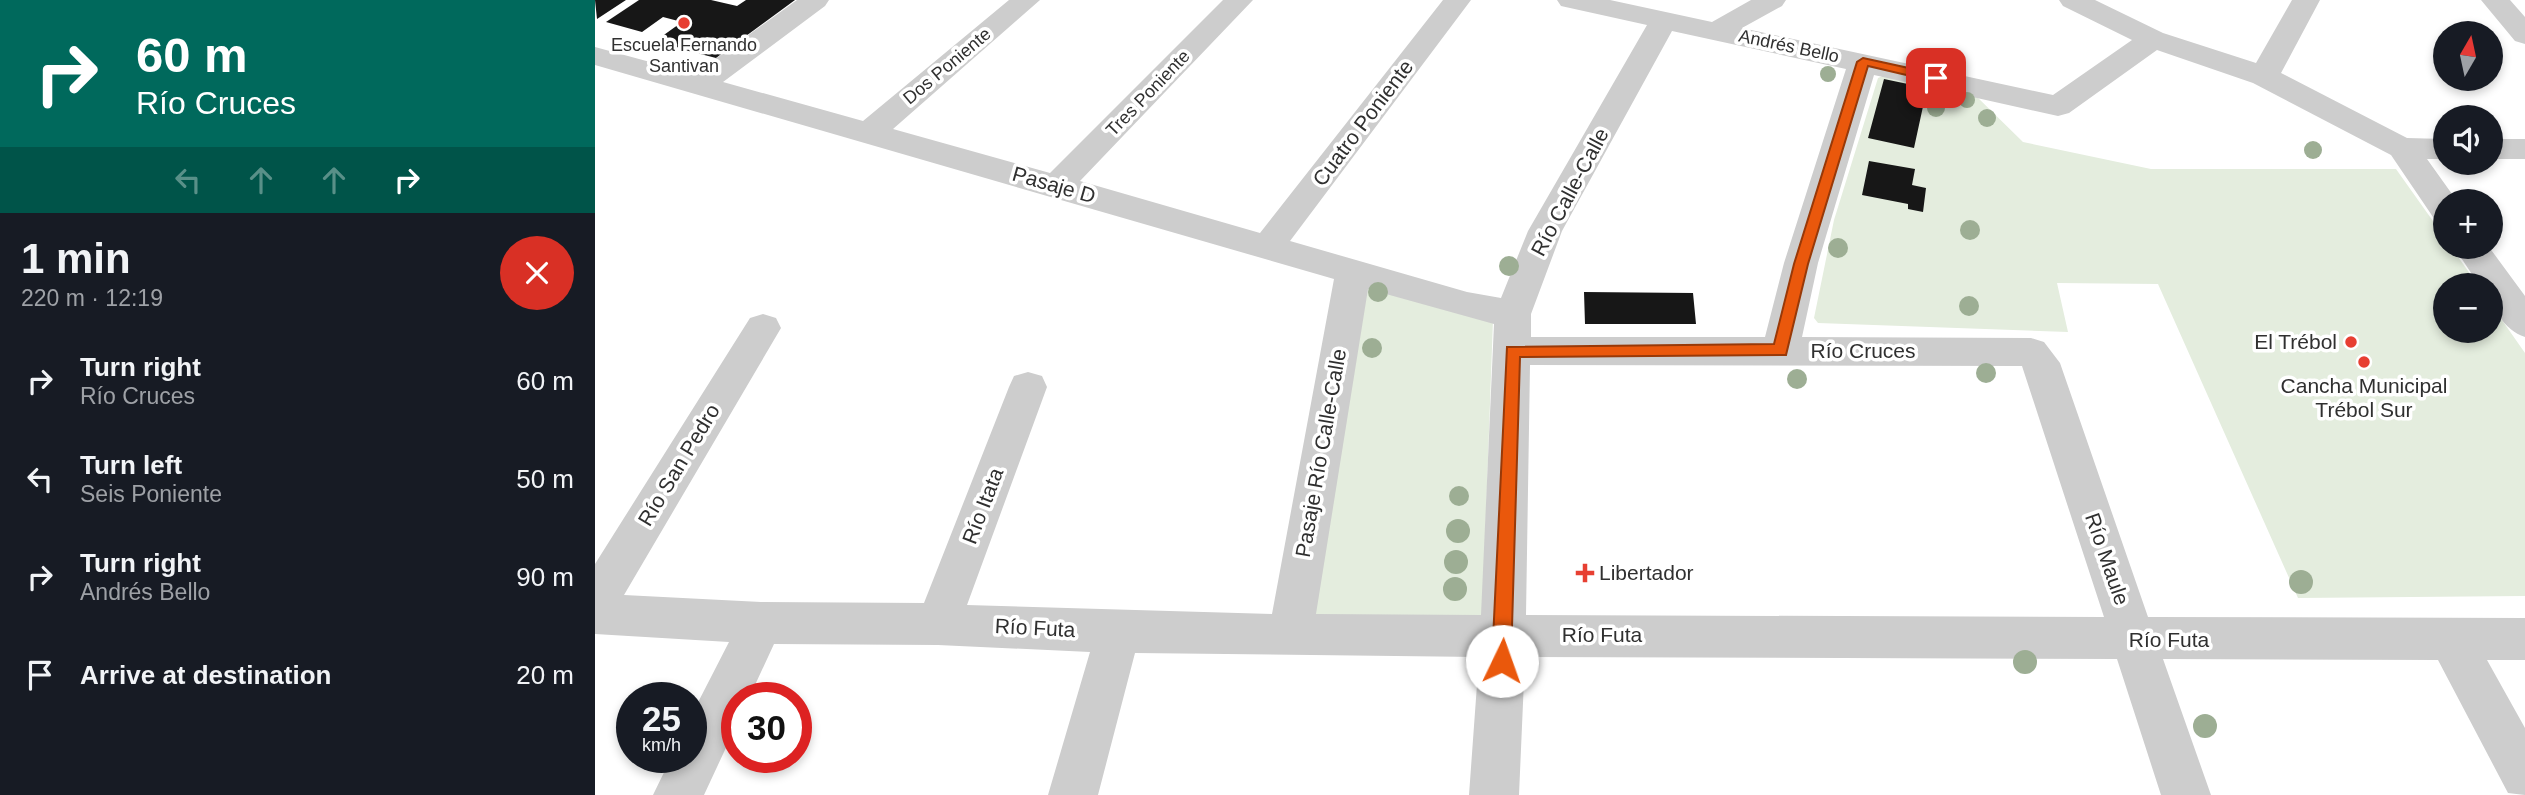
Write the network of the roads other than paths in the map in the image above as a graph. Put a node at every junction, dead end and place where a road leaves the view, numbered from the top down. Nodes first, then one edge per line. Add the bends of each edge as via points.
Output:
1 (815, 0) edge
2 (1026, 0) edge
3 (1239, 0) edge
4 (1457, 0) edge
5 (1571, 0) edge
6 (1772, 0) edge
7 (2073, 0) edge
8 (2306, 0) edge
9 (2494, 0) edge
10 (1644, 11) edge
11 (1716, 31) junction
12 (2525, 34) edge
13 (2153, 39) junction
14 (595, 56) edge
15 (1863, 62) junction
16 (2264, 76) junction
17 (698, 86) junction
18 (869, 133) junction
19 (2402, 148) junction
20 (2433, 149) edge
21 (2503, 149) edge
22 (2525, 149) edge
23 (1057, 186) junction
24 (2433, 192) edge
25 (1268, 246) junction
26 (2480, 259) edge
27 (1353, 272) junction
28 (2525, 323) edge
29 (763, 328) dead end
30 (1513, 333) junction
31 (1780, 350) junction
32 (2041, 363) joint
33 (1028, 387) dead end
34 (595, 603) edge
35 (595, 614) edge
36 (761, 624) junction
37 (937, 624) junction
38 (1118, 632) junction
39 (1290, 635) junction
40 (1503, 635) junction
41 (2451, 639) junction
42 (2525, 639) edge
43 (2134, 640) junction
44 (2525, 776) edge
45 (678, 795) edge
46 (1073, 795) edge
47 (1494, 795) edge
48 (2186, 795) edge

1 - 17 street
2 - 18 street, Dos Poniente
3 - 23 street, Tres Poniente
4 - 25 street, Cuatro Poniente
5 - 10 street, Andrés Bello
6 - 11 street
7 - 13 street
8 - 16 street
9 - 12 street
10 - 11 street, Andrés Bello
10 - 30 street, Río Calle-Calle via 1545,231
11 - 15 street, Andrés Bello
13 - 15 street, Andrés Bello via 2058,106
13 - 16 street
14 - 17 street, Pasaje D
15 - 31 street via 1801,264
16 - 19 street
17 - 18 street, Pasaje D
18 - 23 street, Pasaje D
19 - 20 street
19 - 24 street
21 - 22 street
23 - 25 street, Pasaje D
25 - 27 street, Pasaje D
26 - 28 street
27 - 30 street, Pasaje D via 1467,305
27 - 39 street, Pasaje Río Calle-Calle
29 - 34 street, Río San Pedro
30 - 31 street, Río Cruces
30 - 40 street, Río Calle-Calle
31 - 32 street, Río Cruces via 2031,352
32 - 43 street, Río Maule
33 - 37 street, Río Itata
35 - 36 street, Río Futa
36 - 37 street, Río Futa
36 - 45 street
37 - 38 street, Río Futa
38 - 39 street, Río Futa
38 - 46 street
39 - 40 street, Río Futa
40 - 43 street, Río Futa
40 - 47 street, Río Calle-Calle
41 - 42 street, Río Futa
41 - 43 street, Río Futa
41 - 44 street
43 - 48 street, Río Maule

